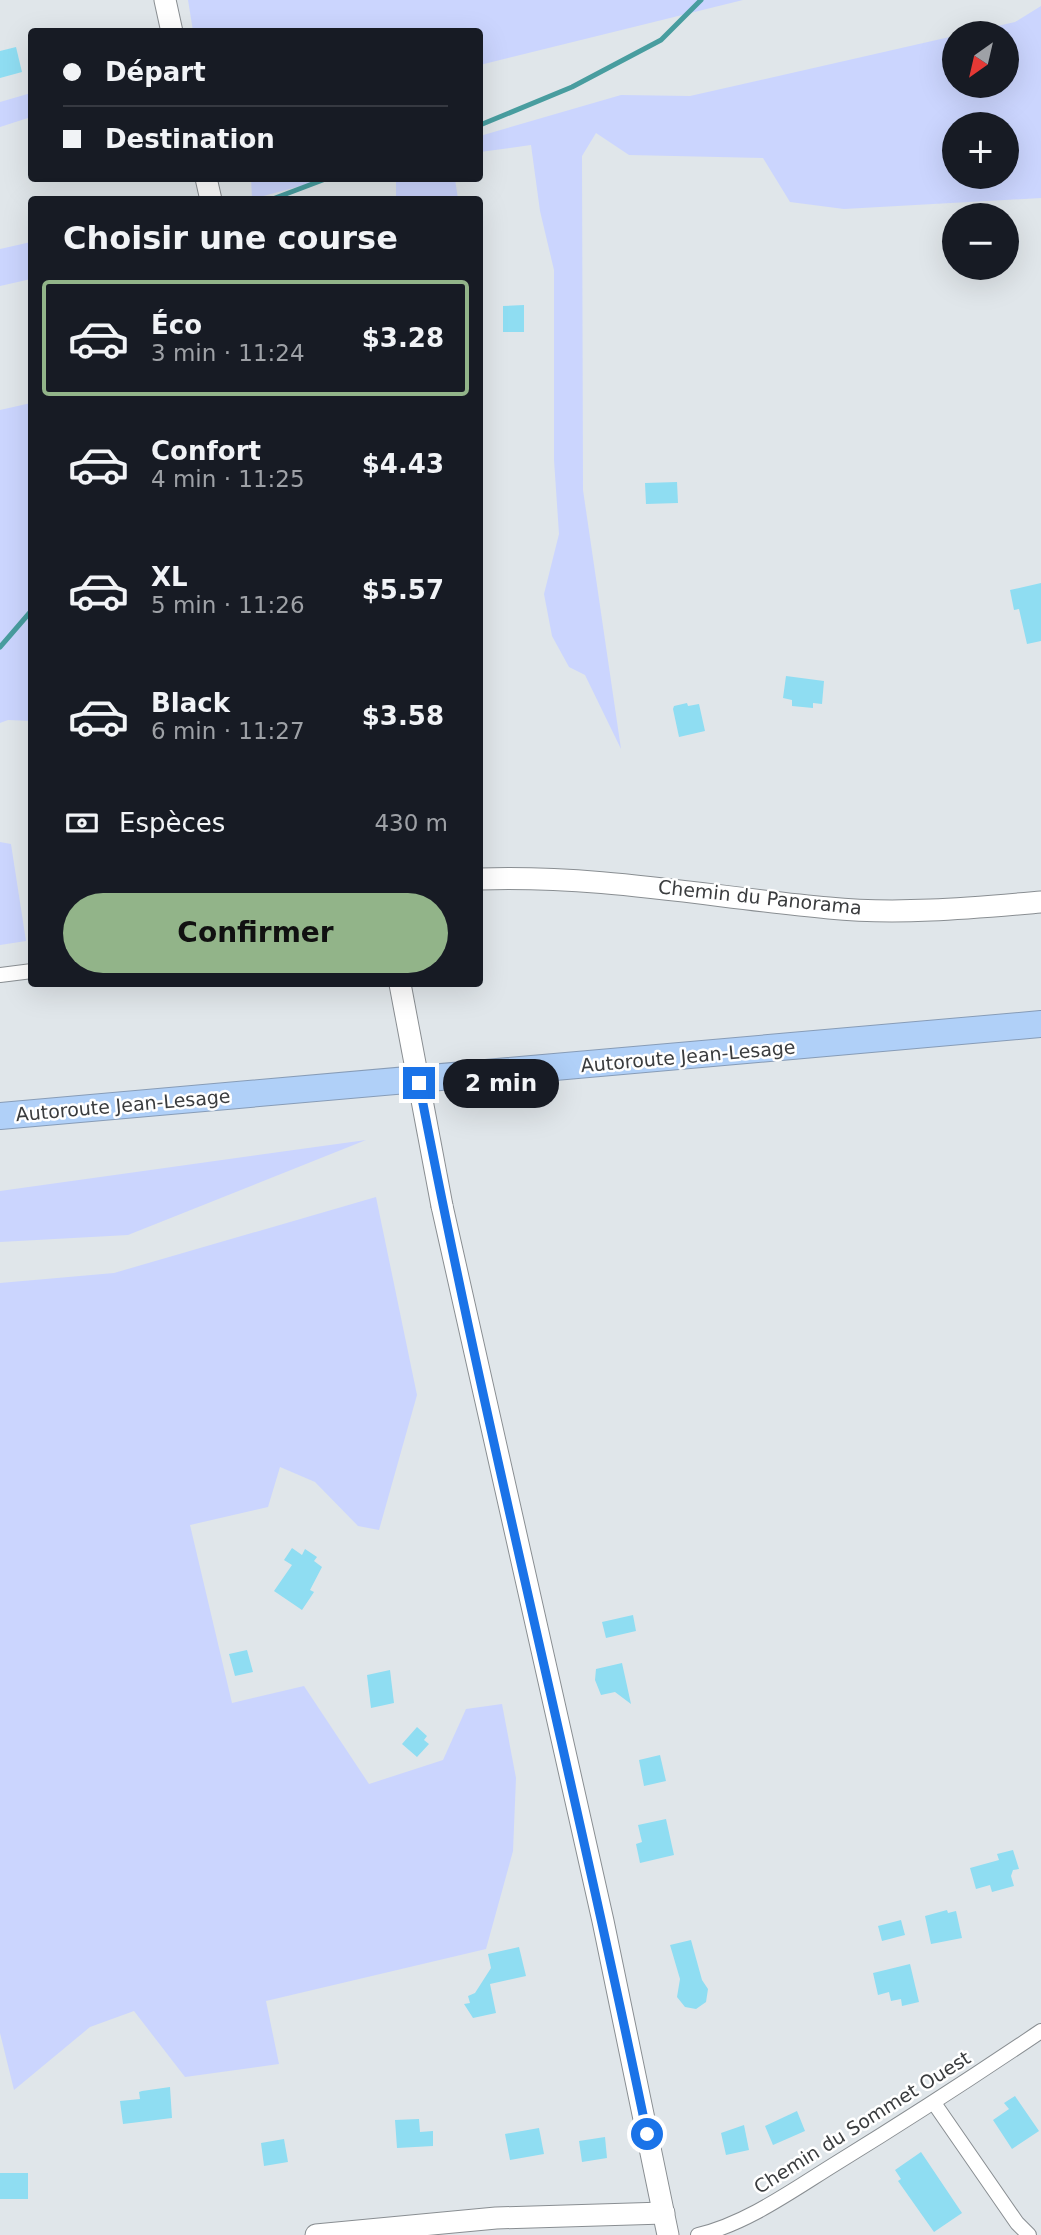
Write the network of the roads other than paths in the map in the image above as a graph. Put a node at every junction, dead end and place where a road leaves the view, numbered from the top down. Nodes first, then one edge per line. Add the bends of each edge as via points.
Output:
1 (165, 0) edge
2 (171, 28) edge
3 (483, 879) edge
4 (1041, 902) edge
5 (28, 972) edge
6 (0, 975) edge
7 (401, 987) edge
8 (1041, 1024) edge
9 (0, 1116) edge
10 (1041, 2031) edge
11 (934, 2103) junction
12 (664, 2213) junction
13 (316, 2235) edge
14 (668, 2235) edge
15 (698, 2235) edge
16 (1030, 2235) edge

1 - 2 street
3 - 4 street, Chemin du Panorama via 629,883 831,909
5 - 6 street
7 - 12 street, bridge via 442,1206
8 - 9 highway, Autoroute Jean-Lesage
10 - 11 street, Chemin du Sommet Ouest
11 - 15 street, Chemin du Sommet Ouest via 787,2194
11 - 16 street
12 - 13 street via 496,2218
12 - 14 street

